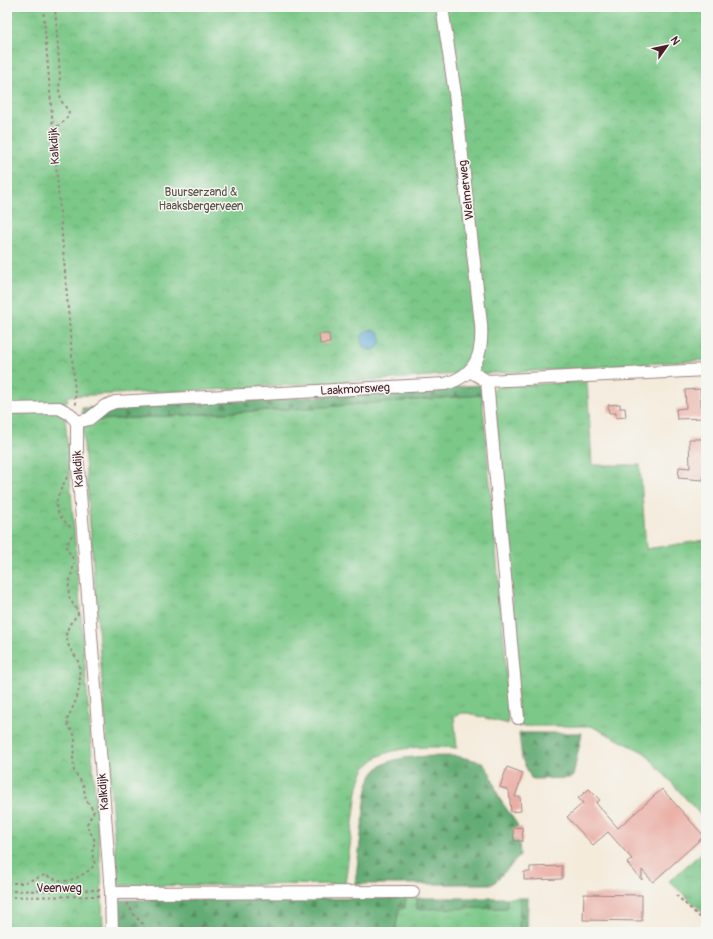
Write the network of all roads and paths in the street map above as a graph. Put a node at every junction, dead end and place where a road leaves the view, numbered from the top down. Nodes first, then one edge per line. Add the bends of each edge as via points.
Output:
1 (43, 7) edge
2 (55, 7) edge
3 (442, 7) edge
4 (52, 130) junction
5 (706, 370) edge
6 (470, 371) junction
7 (487, 381) junction
8 (7, 409) edge
9 (77, 422) junction
10 (69, 473) dead end
11 (518, 718) dead end
12 (7, 883) edge
13 (7, 891) edge
14 (413, 892) dead end
15 (115, 893) junction
16 (676, 895) dead end
17 (7, 897) edge
18 (706, 923) edge
19 (112, 932) edge
20 (144, 932) edge
21 (165, 932) edge
22 (175, 932) edge
23 (196, 932) edge
24 (212, 932) edge

1 - 4 path, Kalkdijk
2 - 4 path via 59,91 62,102 69,112 66,120
3 - 6 street, Welmerweg via 456,94 481,324 480,352
4 - 9 path, Kalkdijk
5 - 7 street
6 - 7 street
6 - 9 street, Laakmorsweg via 463,377 445,384 115,402 105,406 89,419
7 - 11 street
8 - 9 street via 59,408 70,414
9 - 15 street, Kalkdijk via 77,454
10 - 12 path via 57,500 57,508 73,534 66,547 74,561 69,593 78,614 68,625 66,635 69,647 79,664 80,682 77,698 67,720 75,740 74,771 82,784 86,800 94,811 87,824 96,841 92,848 95,864 90,870 71,880 59,880 45,875 23,883
13 - 15 path via 100,890
14 - 15 street
15 - 17 path, Veenweg via 101,896
15 - 19 street, Kalkdijk
15 - 20 path via 144,925
16 - 18 path
21 - 22 path via 168,929
23 - 24 path via 201,926 206,926

